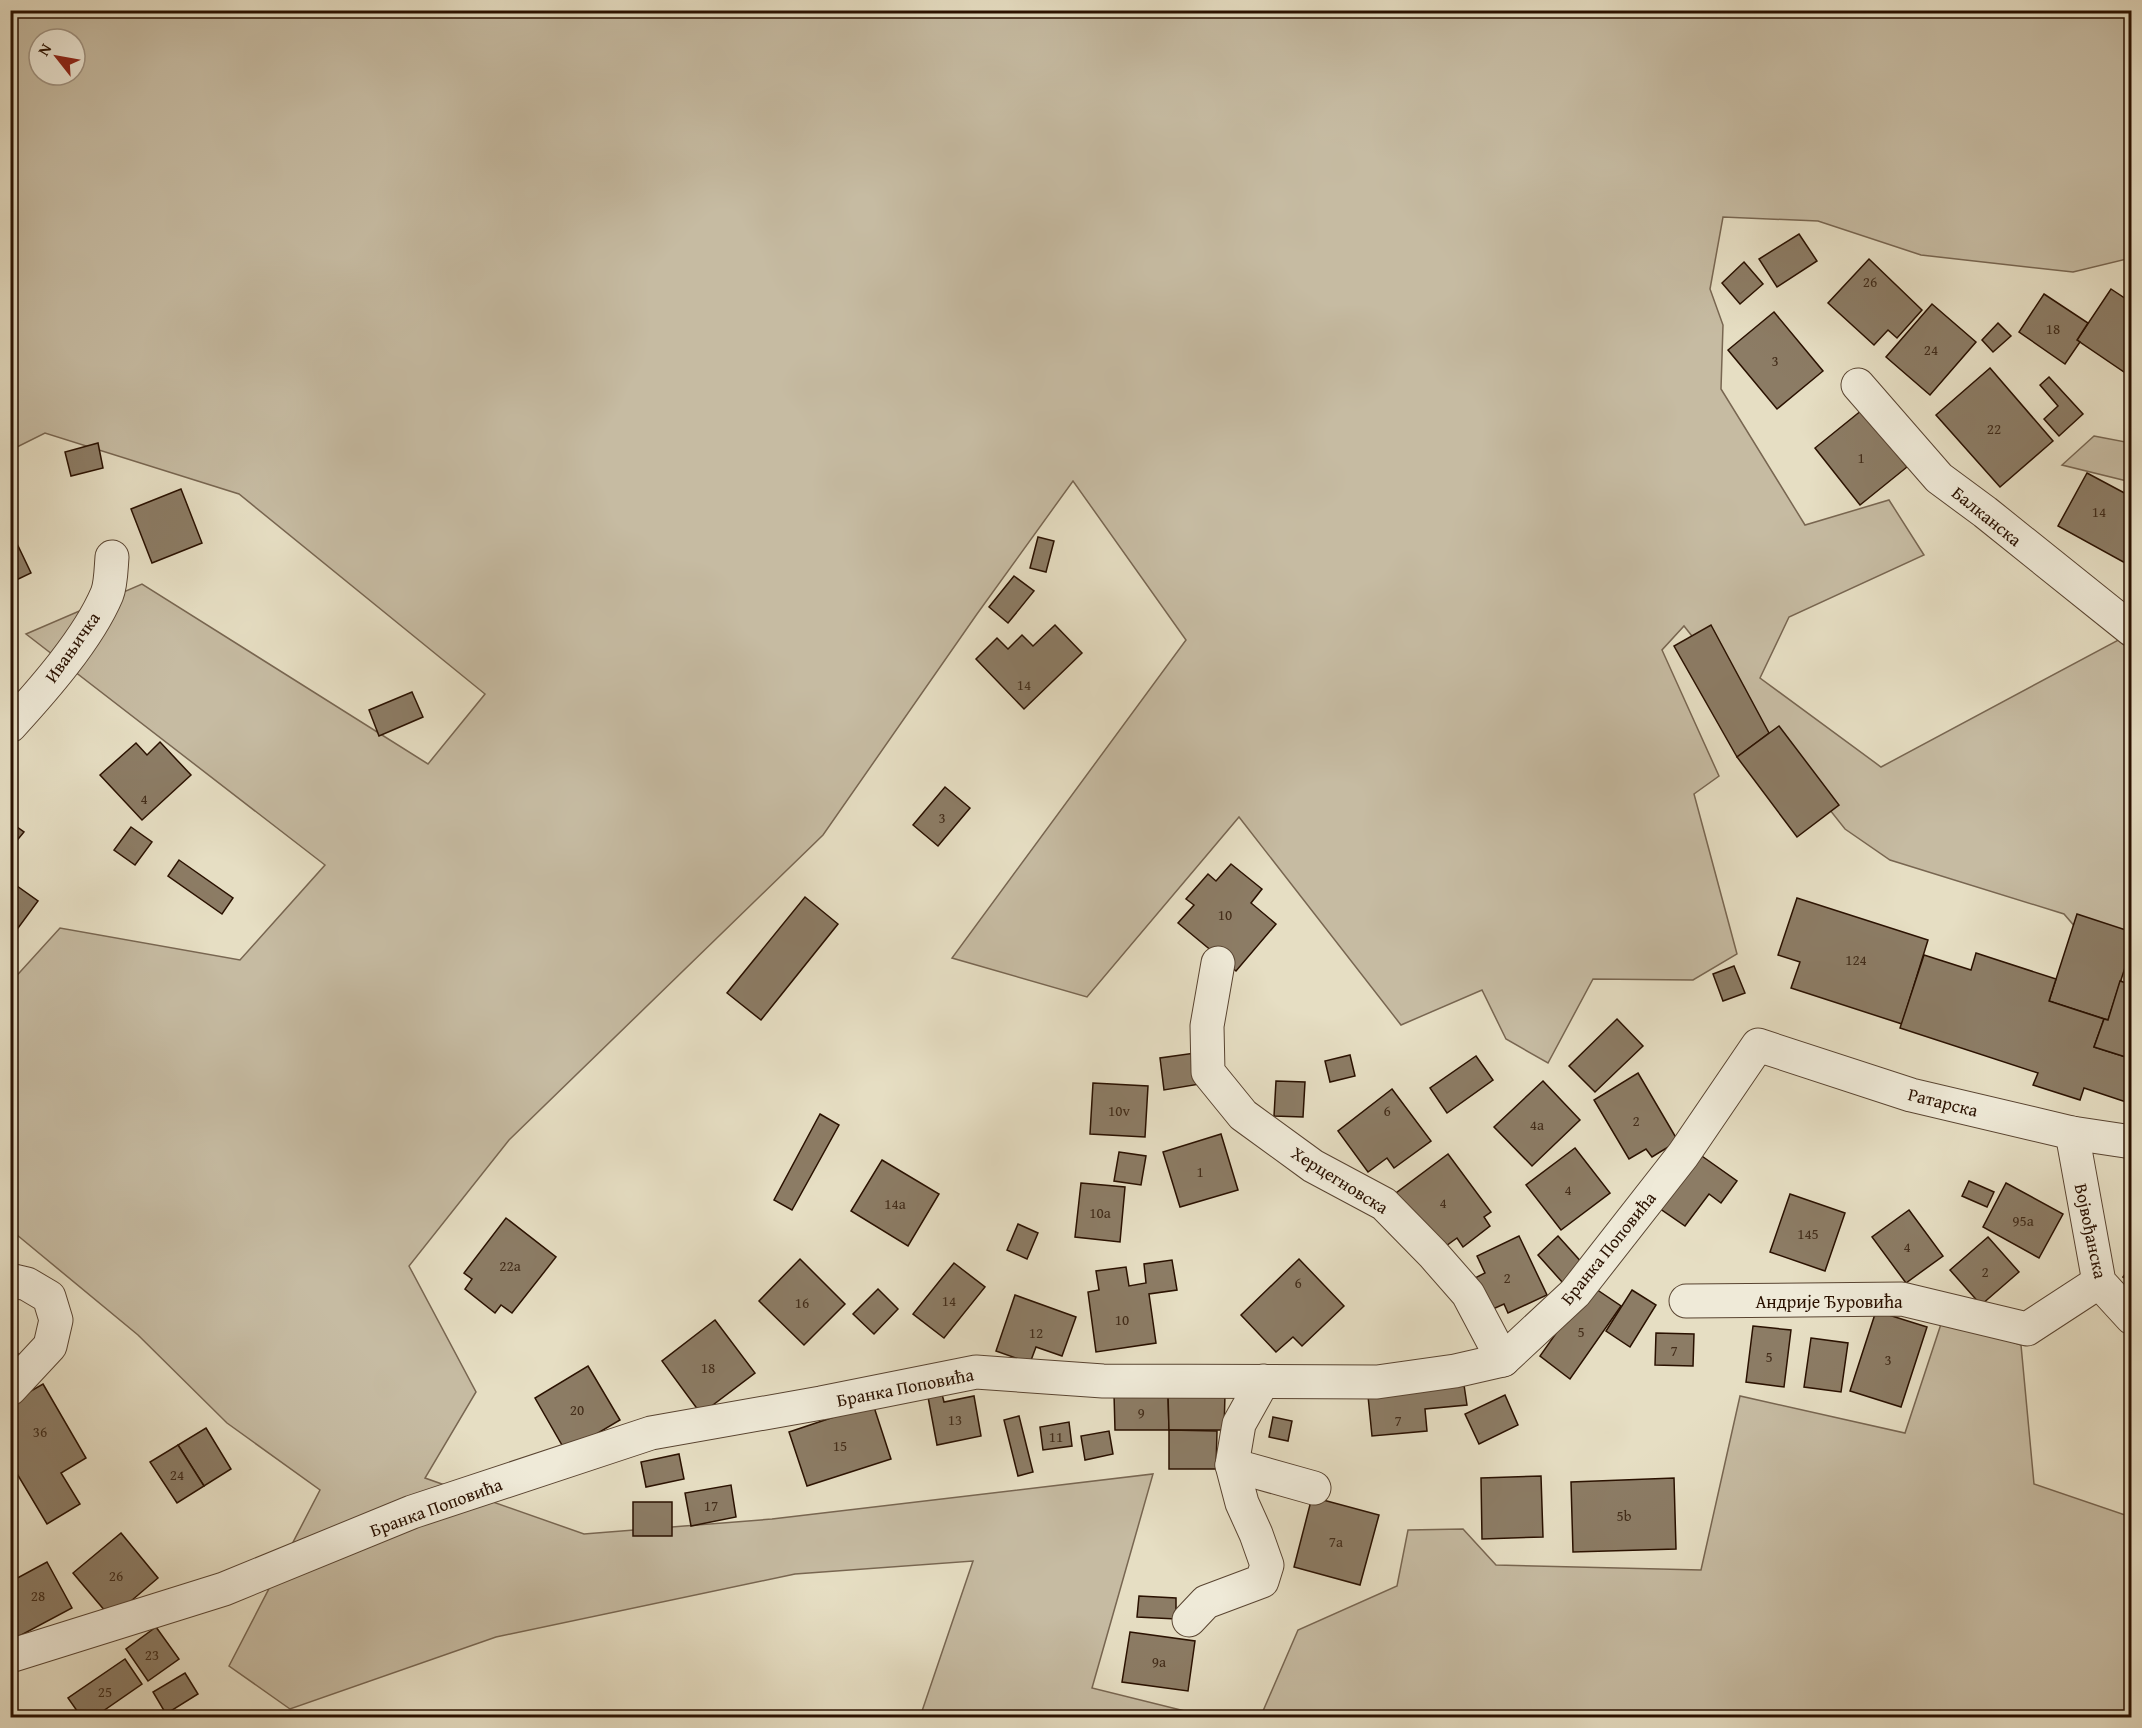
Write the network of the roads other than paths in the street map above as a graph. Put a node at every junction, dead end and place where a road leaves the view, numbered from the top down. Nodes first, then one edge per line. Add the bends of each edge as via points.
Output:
1 (1858, 385) dead end
2 (112, 557) dead end
3 (2132, 630) edge
4 (10, 726) edge
5 (1218, 963) dead end
6 (1758, 1045) joint
7 (2072, 1133) junction
8 (2132, 1142) edge
9 (10, 1280) edge
10 (2099, 1282) junction
11 (1686, 1301) dead end
12 (2132, 1318) edge
13 (1503, 1360) junction
14 (1263, 1381) junction
15 (10, 1389) edge
16 (1232, 1465) junction
17 (1314, 1488) dead end
18 (1190, 1620) dead end
19 (10, 1656) edge

1 - 3 street, Балканска via 1939,478
2 - 4 street, Ивањичка via 108,592 89,627 39,695
5 - 13 street, Херцегновска via 1207,1026 1208,1072 1243,1115 1313,1166 1384,1204 1468,1294
6 - 7 street, Ратарска via 1911,1095
6 - 13 street, Бранка Поповића via 1683,1155 1575,1293
7 - 8 street, Ратарска
7 - 10 street, Војвођанска
9 - 15 street via 27,1284 49,1297 56,1320 50,1346
10 - 11 street, Андрије Ђуровића via 2027,1329 1902,1299
10 - 12 street, Војвођанска
13 - 14 street, Бранка Поповића via 1377,1382
14 - 16 street via 1239,1424
14 - 19 street, Бранка Поповића via 1103,1381 976,1371 651,1433 412,1512 224,1589
16 - 17 street
16 - 18 street via 1242,1503 1267,1565 1262,1581 1206,1602

